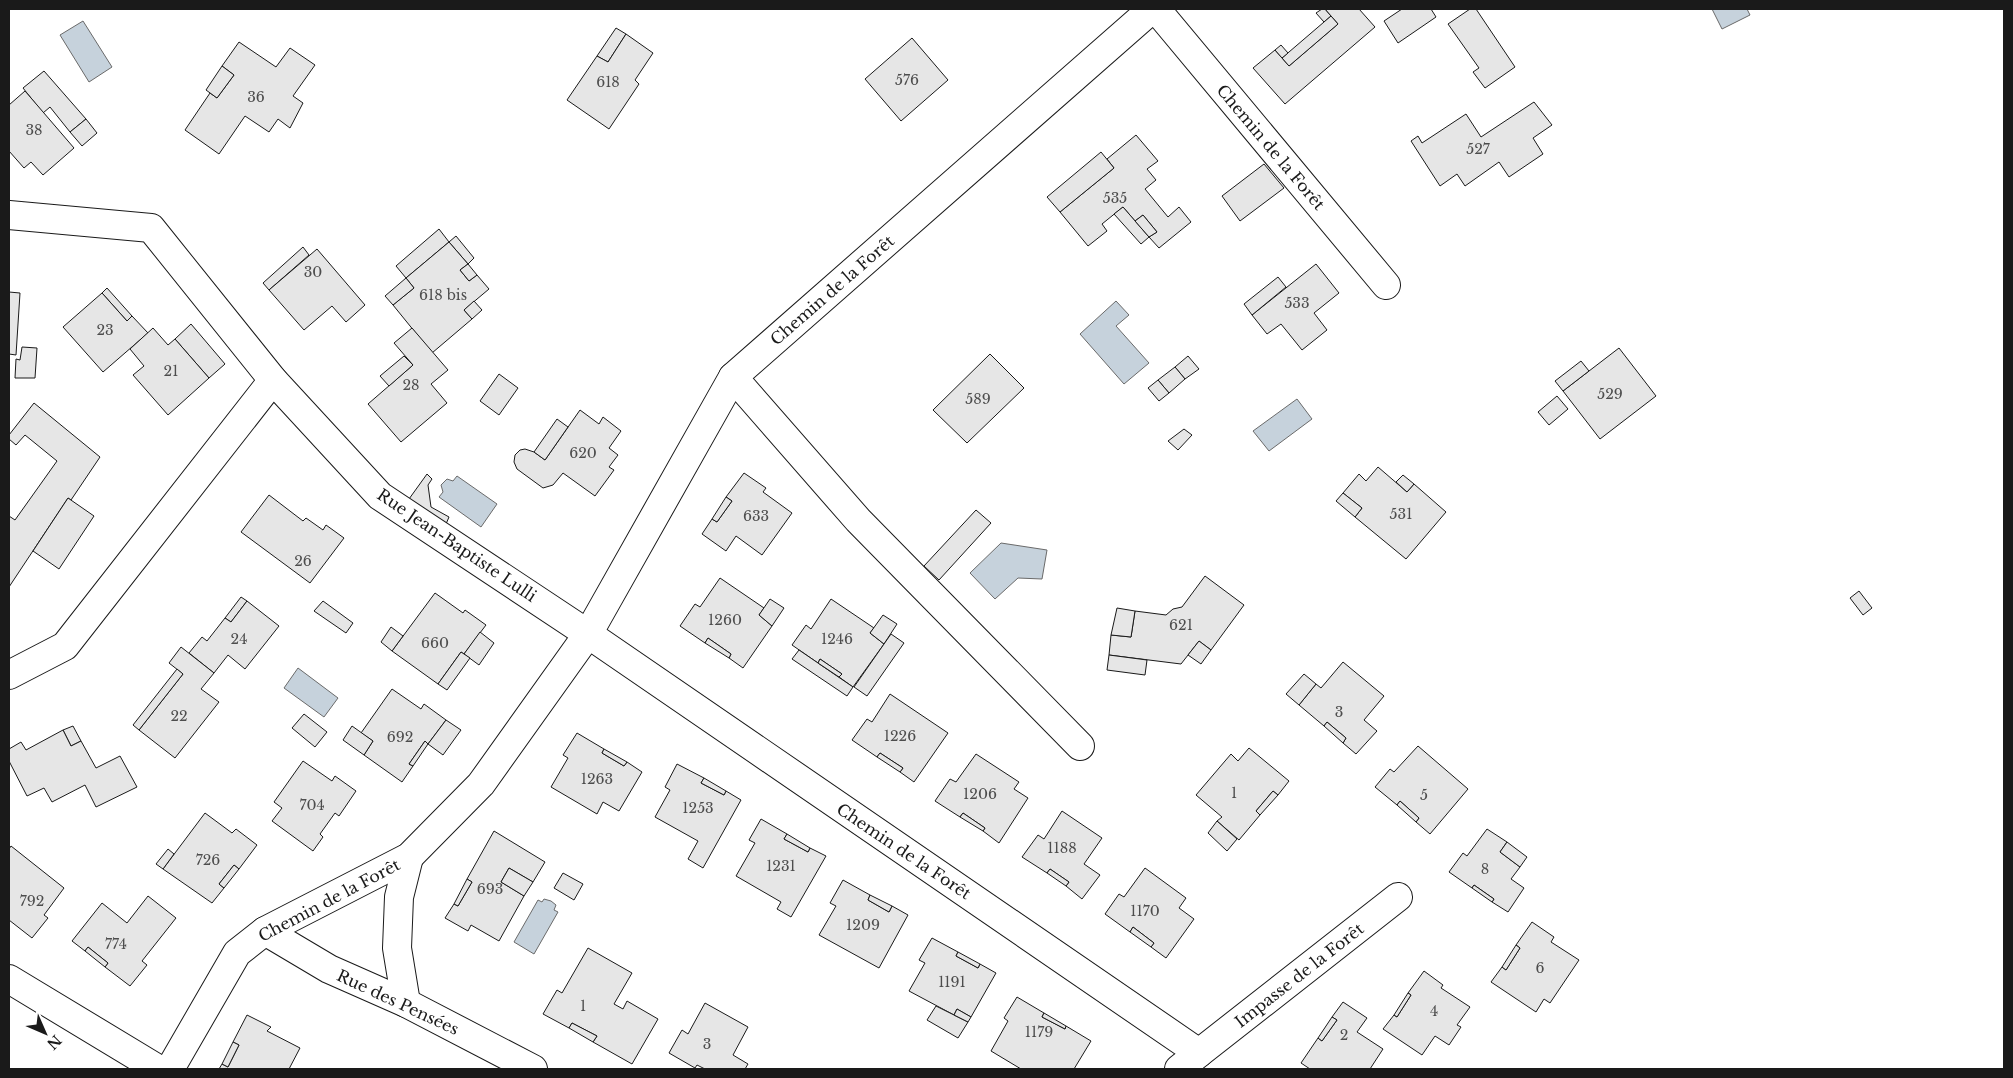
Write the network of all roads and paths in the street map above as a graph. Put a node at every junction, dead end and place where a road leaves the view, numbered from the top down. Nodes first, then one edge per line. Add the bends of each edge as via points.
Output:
1 (1154, 9) edge
2 (9, 215) edge
3 (1386, 285) dead end
4 (733, 377) junction
5 (273, 380) junction
6 (588, 634) junction
7 (9, 675) edge
8 (1080, 746) dead end
9 (409, 857) junction
10 (1398, 897) dead end
11 (265, 931) junction
12 (9, 979) edge
13 (406, 1003) junction
14 (1189, 1061) edge
15 (158, 1069) edge
16 (170, 1069) edge
17 (533, 1069) edge

1 - 3 street, Chemin de la Forêt
1 - 4 street, Chemin de la Forêt
2 - 5 street, Rue Jean-Baptiste Lulli via 151,228
4 - 6 street, Chemin de la Forêt
4 - 8 street via 858,520
5 - 6 street, Rue Jean-Baptiste Lulli via 380,496
5 - 7 street via 65,646
6 - 9 street, Chemin de la Forêt via 481,784
6 - 14 street, Chemin de la Forêt
9 - 11 street, Chemin de la Forêt
9 - 13 street, Chemin de la Forêt via 399,897 397,948
10 - 14 street, Impasse de la Forêt
11 - 13 street, Rue des Pensées via 329,969
11 - 16 street, Chemin de la Forêt via 237,953
12 - 15 street
13 - 17 street, Rue des Pensées

